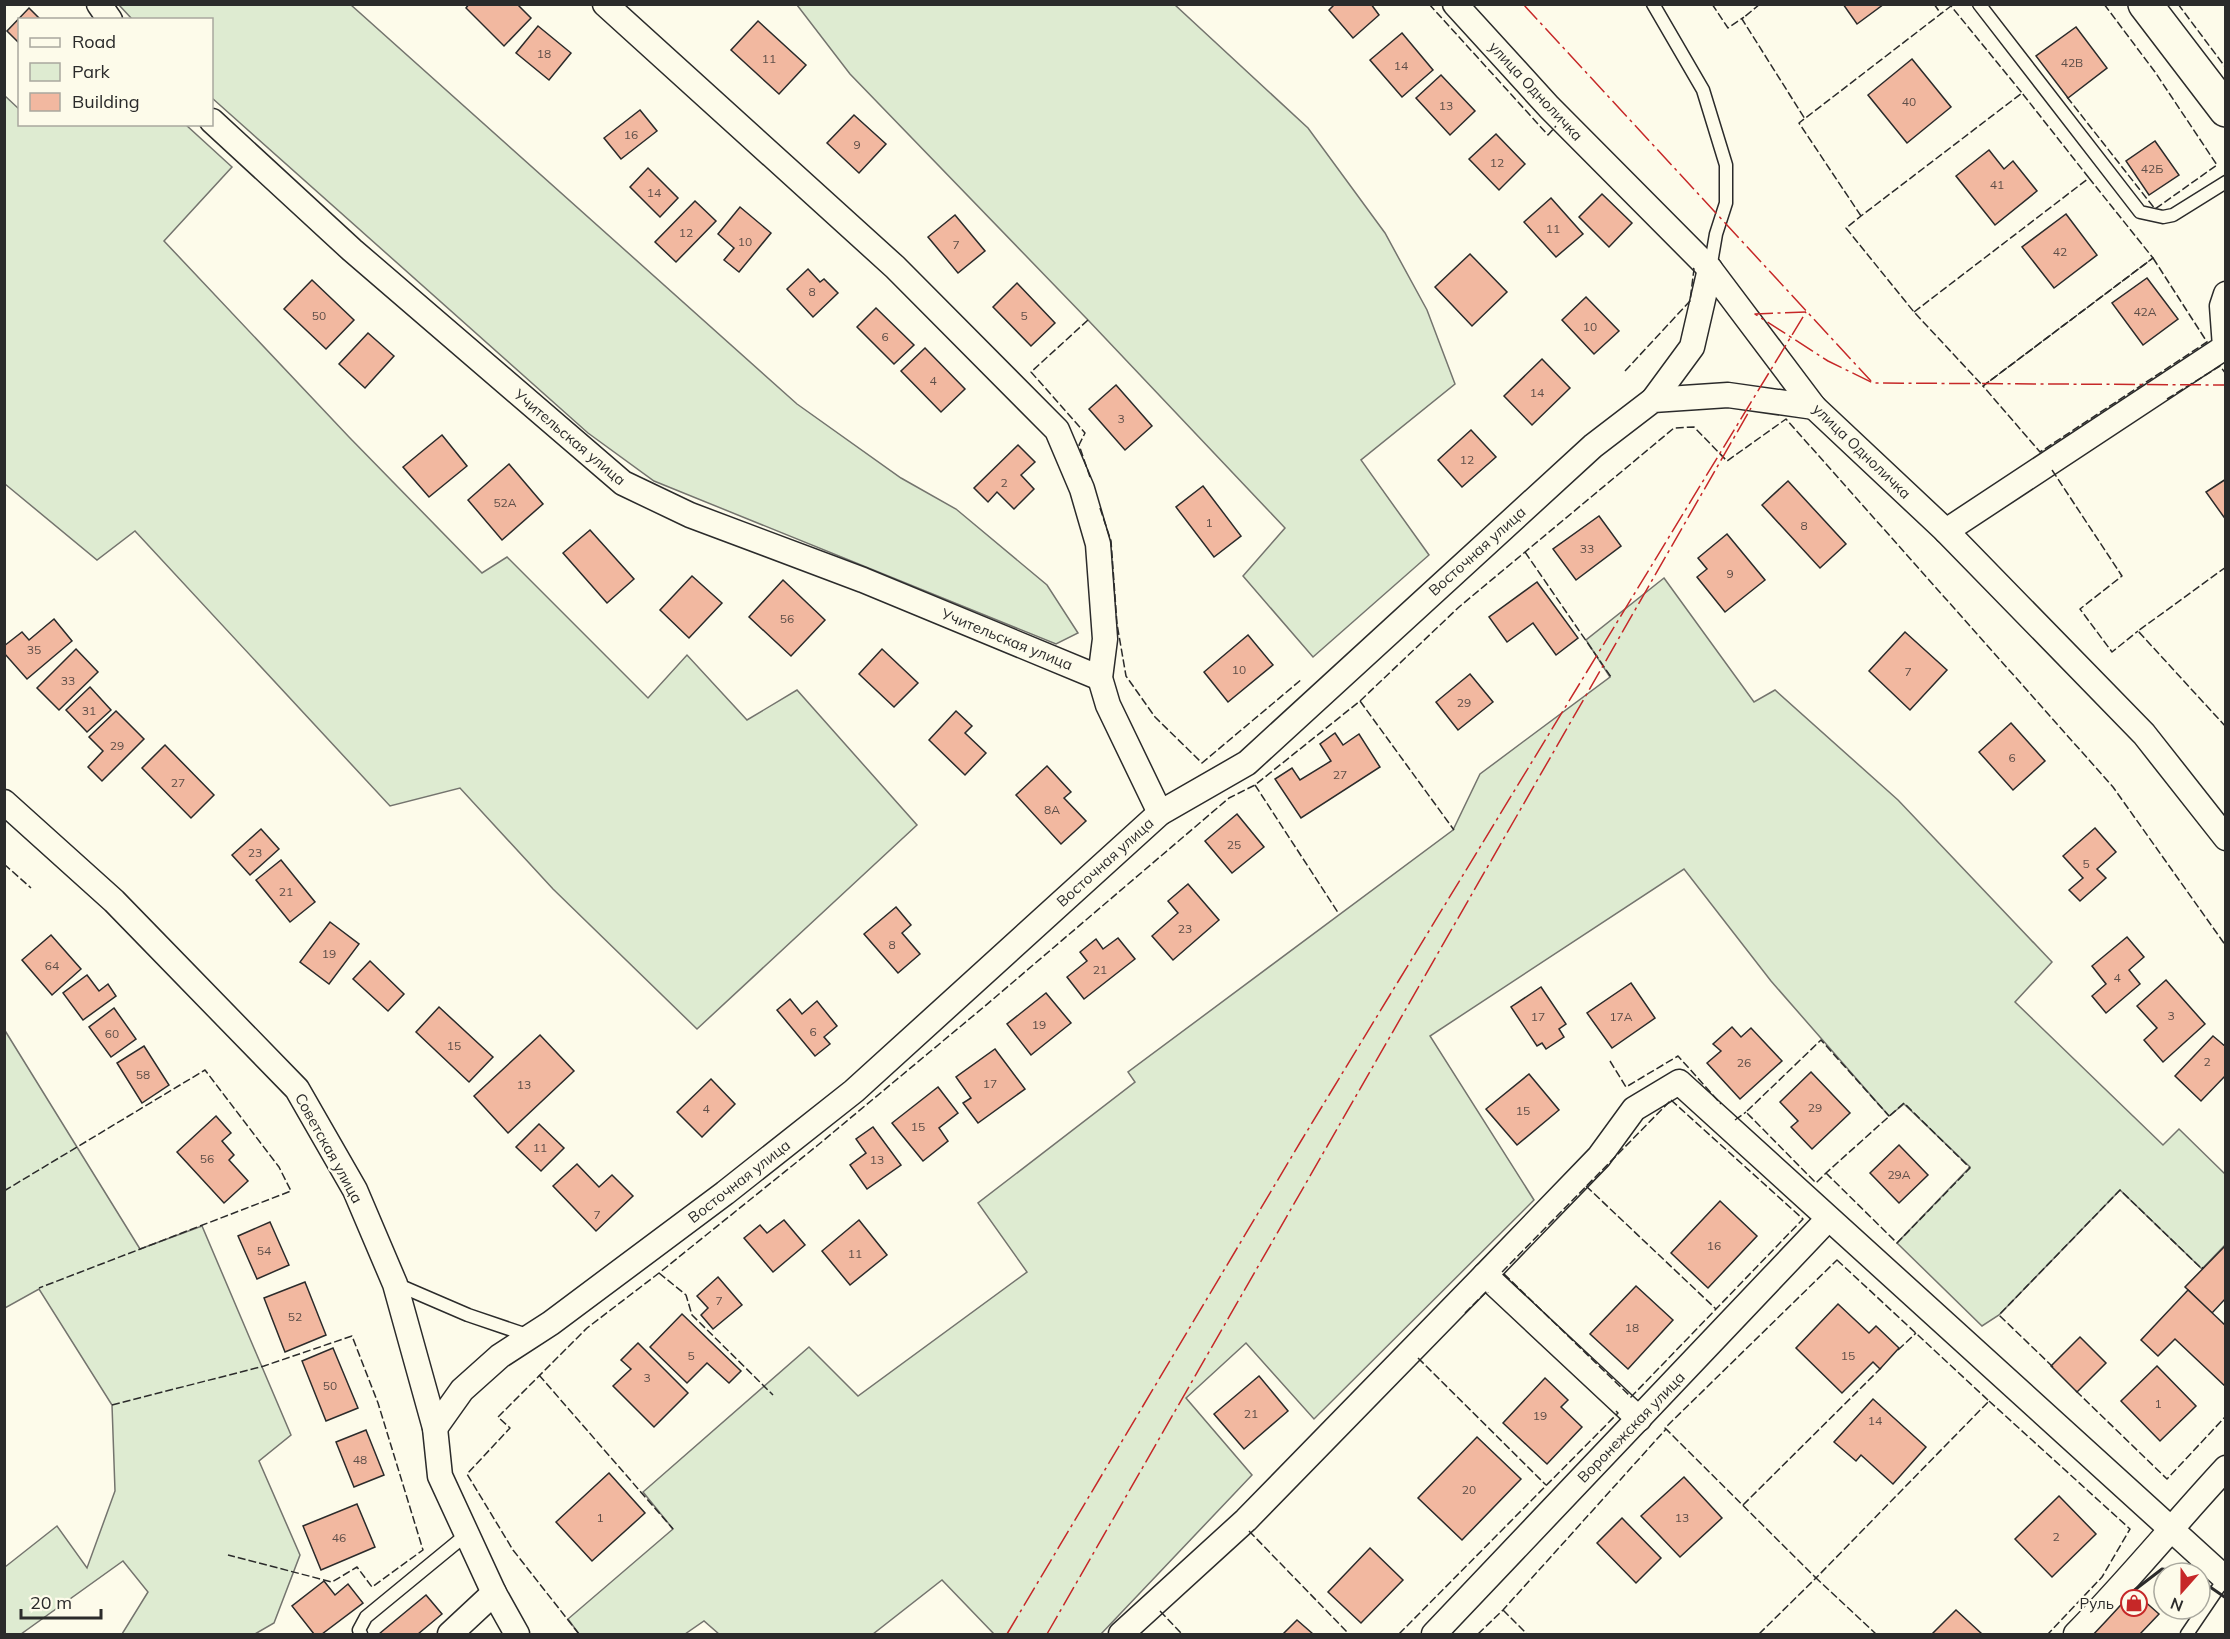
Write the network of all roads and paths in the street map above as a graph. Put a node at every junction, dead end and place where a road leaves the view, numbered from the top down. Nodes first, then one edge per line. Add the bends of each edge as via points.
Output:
1 (99, 4) edge
2 (605, 4) edge
3 (1455, 4) edge
4 (1653, 4) edge
5 (1979, 4) edge
6 (2145, 4) edge
7 (109, 18) edge
8 (2226, 110) edge
9 (213, 122) edge
10 (2226, 182) edge
11 (1710, 269) junction
12 (2226, 294) edge
13 (1653, 400) junction
14 (1814, 407) junction
15 (1946, 531) junction
16 (1100, 678) junction
17 (4, 802) edge
18 (1160, 813) junction
19 (2226, 838) edge
20 (1828, 1219) junction
21 (1485, 1275) junction
22 (395, 1284) junction
23 (530, 1336) junction
24 (1639, 1419) junction
25 (435, 1428) junction
26 (2226, 1468) edge
27 (2170, 1528) junction
28 (467, 1534) junction
29 (2225, 1578) edge
30 (494, 1593) junction
31 (361, 1635) edge
32 (450, 1635) edge
33 (517, 1635) edge
34 (1121, 1635) edge
35 (1434, 1635) edge
36 (2076, 1635) edge
37 (2187, 1635) edge

1 - 7 street
2 - 16 street via 895,267 1057,430 1082,489 1098,544 1105,639
3 - 11 street, улица Одноличка
4 - 11 lane via 1703,90 1726,165 1726,203
5 - 10 lane via 2140,212 2173,216
6 - 8 street
9 - 16 street, Учительская улица via 352,250 622,483 690,515 863,580
11 - 13 street, Восточная улица via 1692,347
11 - 14 street, улица Одноличка
12 - 15 street via 2222,306 2225,347
13 - 14 street via 1728,395
13 - 18 street, Восточная улица via 1593,446 1247,763
14 - 15 street, улица Одноличка
15 - 19 street, улица Одноличка via 2144,734
16 - 18 street via 1108,705
17 - 22 street, Советская улица via 114,901 297,1089 355,1190
18 - 23 street, Восточная улица via 854,1091 725,1193
20 - 21 street via 1679,1082 1634,1110 1599,1157
20 - 24 street, Воронежская улица
20 - 27 street
21 - 24 street
21 - 34 street via 1246,1520
22 - 23 lane
22 - 25 street, Советская улица
23 - 25 street, Восточная улица via 462,1390
24 - 35 street, Воронежская улица
25 - 28 street, Советская улица via 440,1476
26 - 27 street
27 - 29 street
27 - 36 street
28 - 30 street, Советская улица
28 - 31 lane via 366,1617 359,1630
29 - 37 lane
30 - 32 street
30 - 33 street, Советская улица

